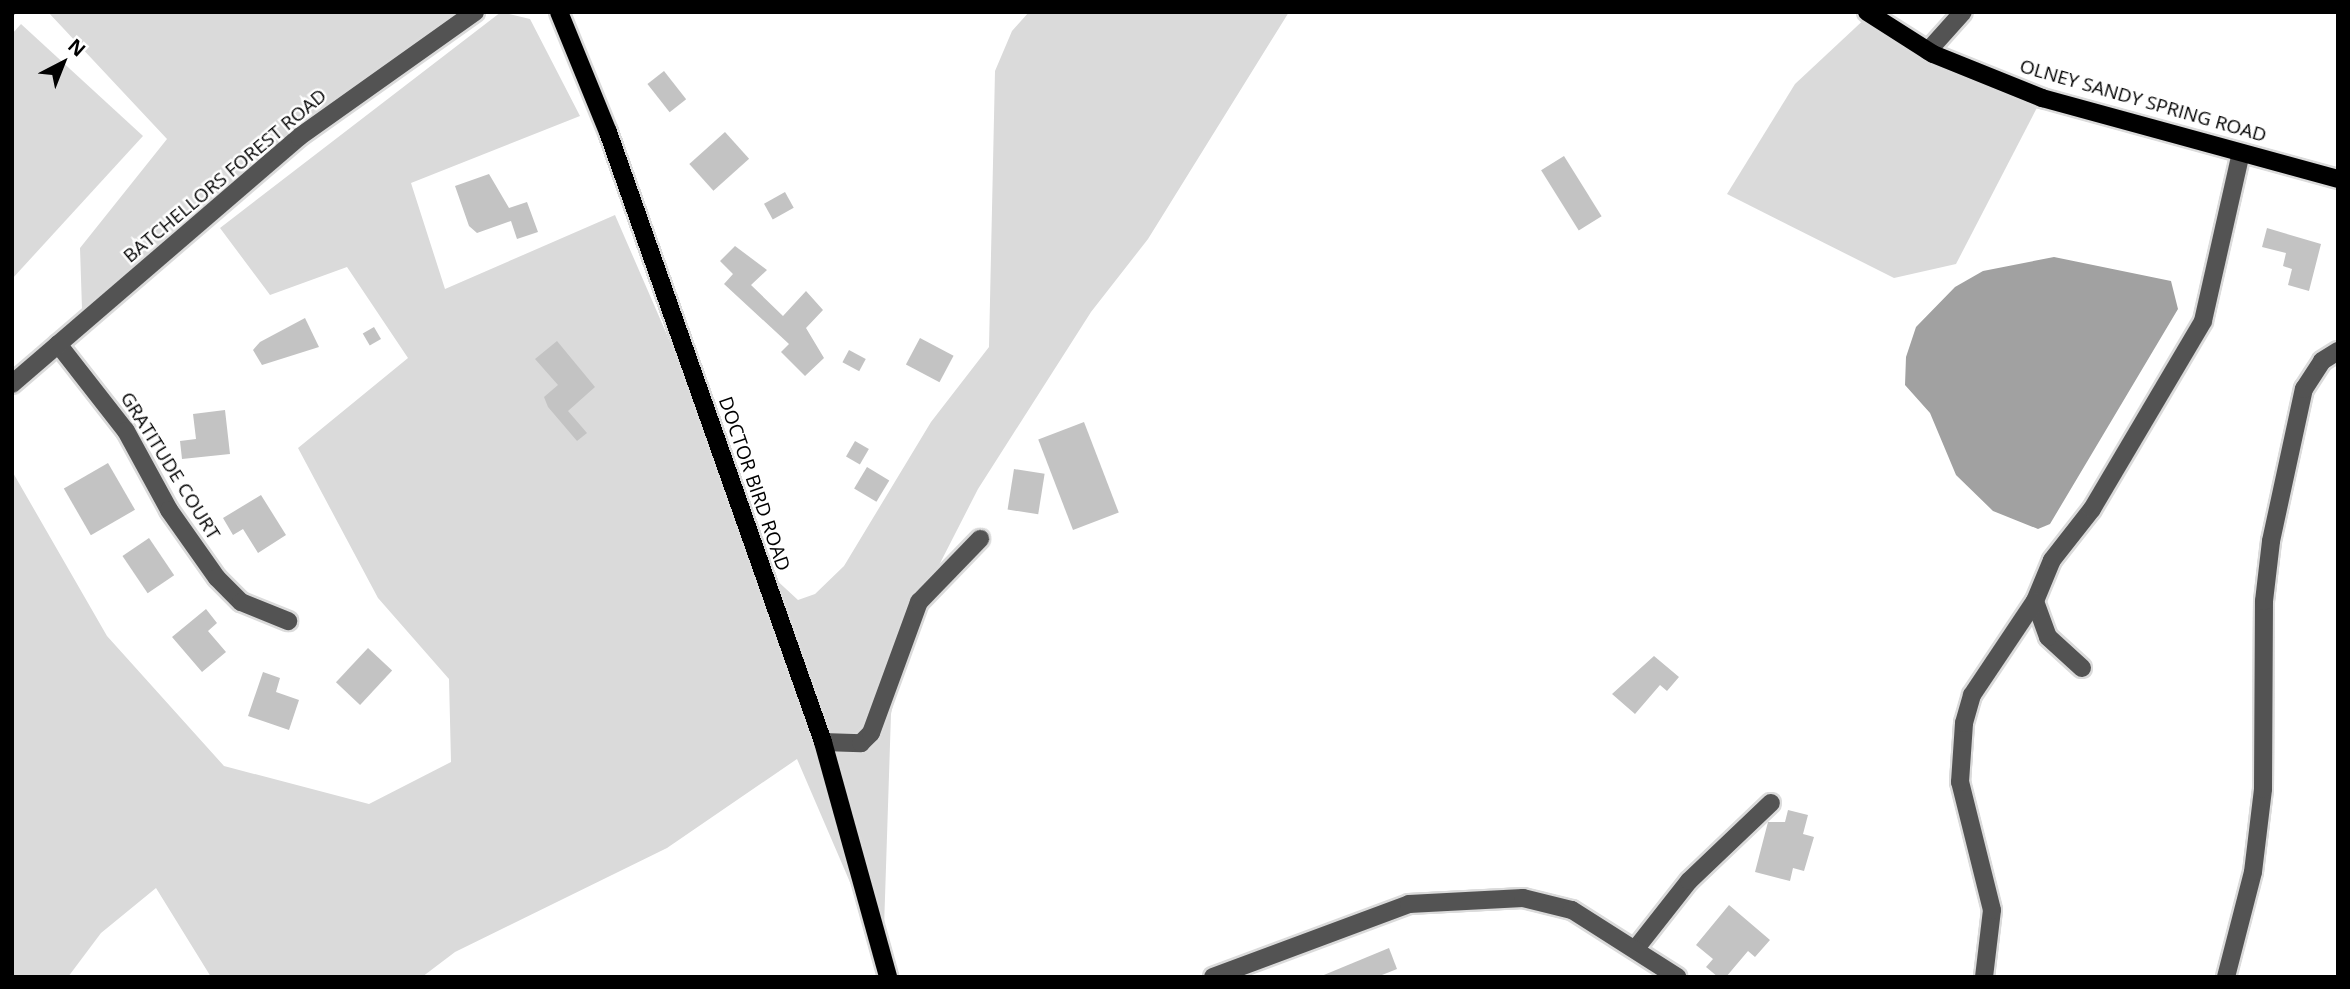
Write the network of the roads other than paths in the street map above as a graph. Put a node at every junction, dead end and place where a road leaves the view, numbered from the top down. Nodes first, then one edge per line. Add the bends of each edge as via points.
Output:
1 (475, 12) edge
2 (559, 12) edge
3 (1867, 12) edge
4 (1963, 12) edge
5 (1928, 51) junction
6 (2241, 153) junction
7 (2338, 179) edge
8 (58, 344) junction
9 (2338, 351) edge
10 (12, 384) edge
11 (980, 539) dead end
12 (2035, 601) junction
13 (288, 621) dead end
14 (2082, 668) dead end
15 (823, 742) junction
16 (1771, 803) dead end
17 (1637, 947) junction
18 (888, 977) edge
19 (1213, 977) edge
20 (1677, 977) edge
21 (1984, 977) edge
22 (2227, 977) edge

1 - 8 street, BATCHELLORS FOREST ROAD via 299,137
2 - 15 main road, DOCTOR BIRD ROAD via 608,132
3 - 5 main road, OLNEY SANDY SPRING ROAD
4 - 5 street
5 - 6 main road, OLNEY SANDY SPRING ROAD via 2042,98
6 - 7 main road, OLNEY SANDY SPRING ROAD
6 - 12 street via 2203,321 2092,509 2052,560
8 - 10 street, BATCHELLORS FOREST ROAD
8 - 13 street, GRATITUDE COURT via 126,431 169,510 217,578 241,603
9 - 22 street via 2322,361 2304,389 2272,541 2264,601 2263,789 2253,872
11 - 15 street via 919,601 872,733 862,743
12 - 14 street via 2048,637
12 - 21 street via 1972,695 1964,723 1960,782 1992,910
15 - 18 main road, DOCTOR BIRD ROAD
16 - 17 street via 1689,880
17 - 19 street via 1572,910 1523,898 1463,899 1409,904
17 - 20 street

